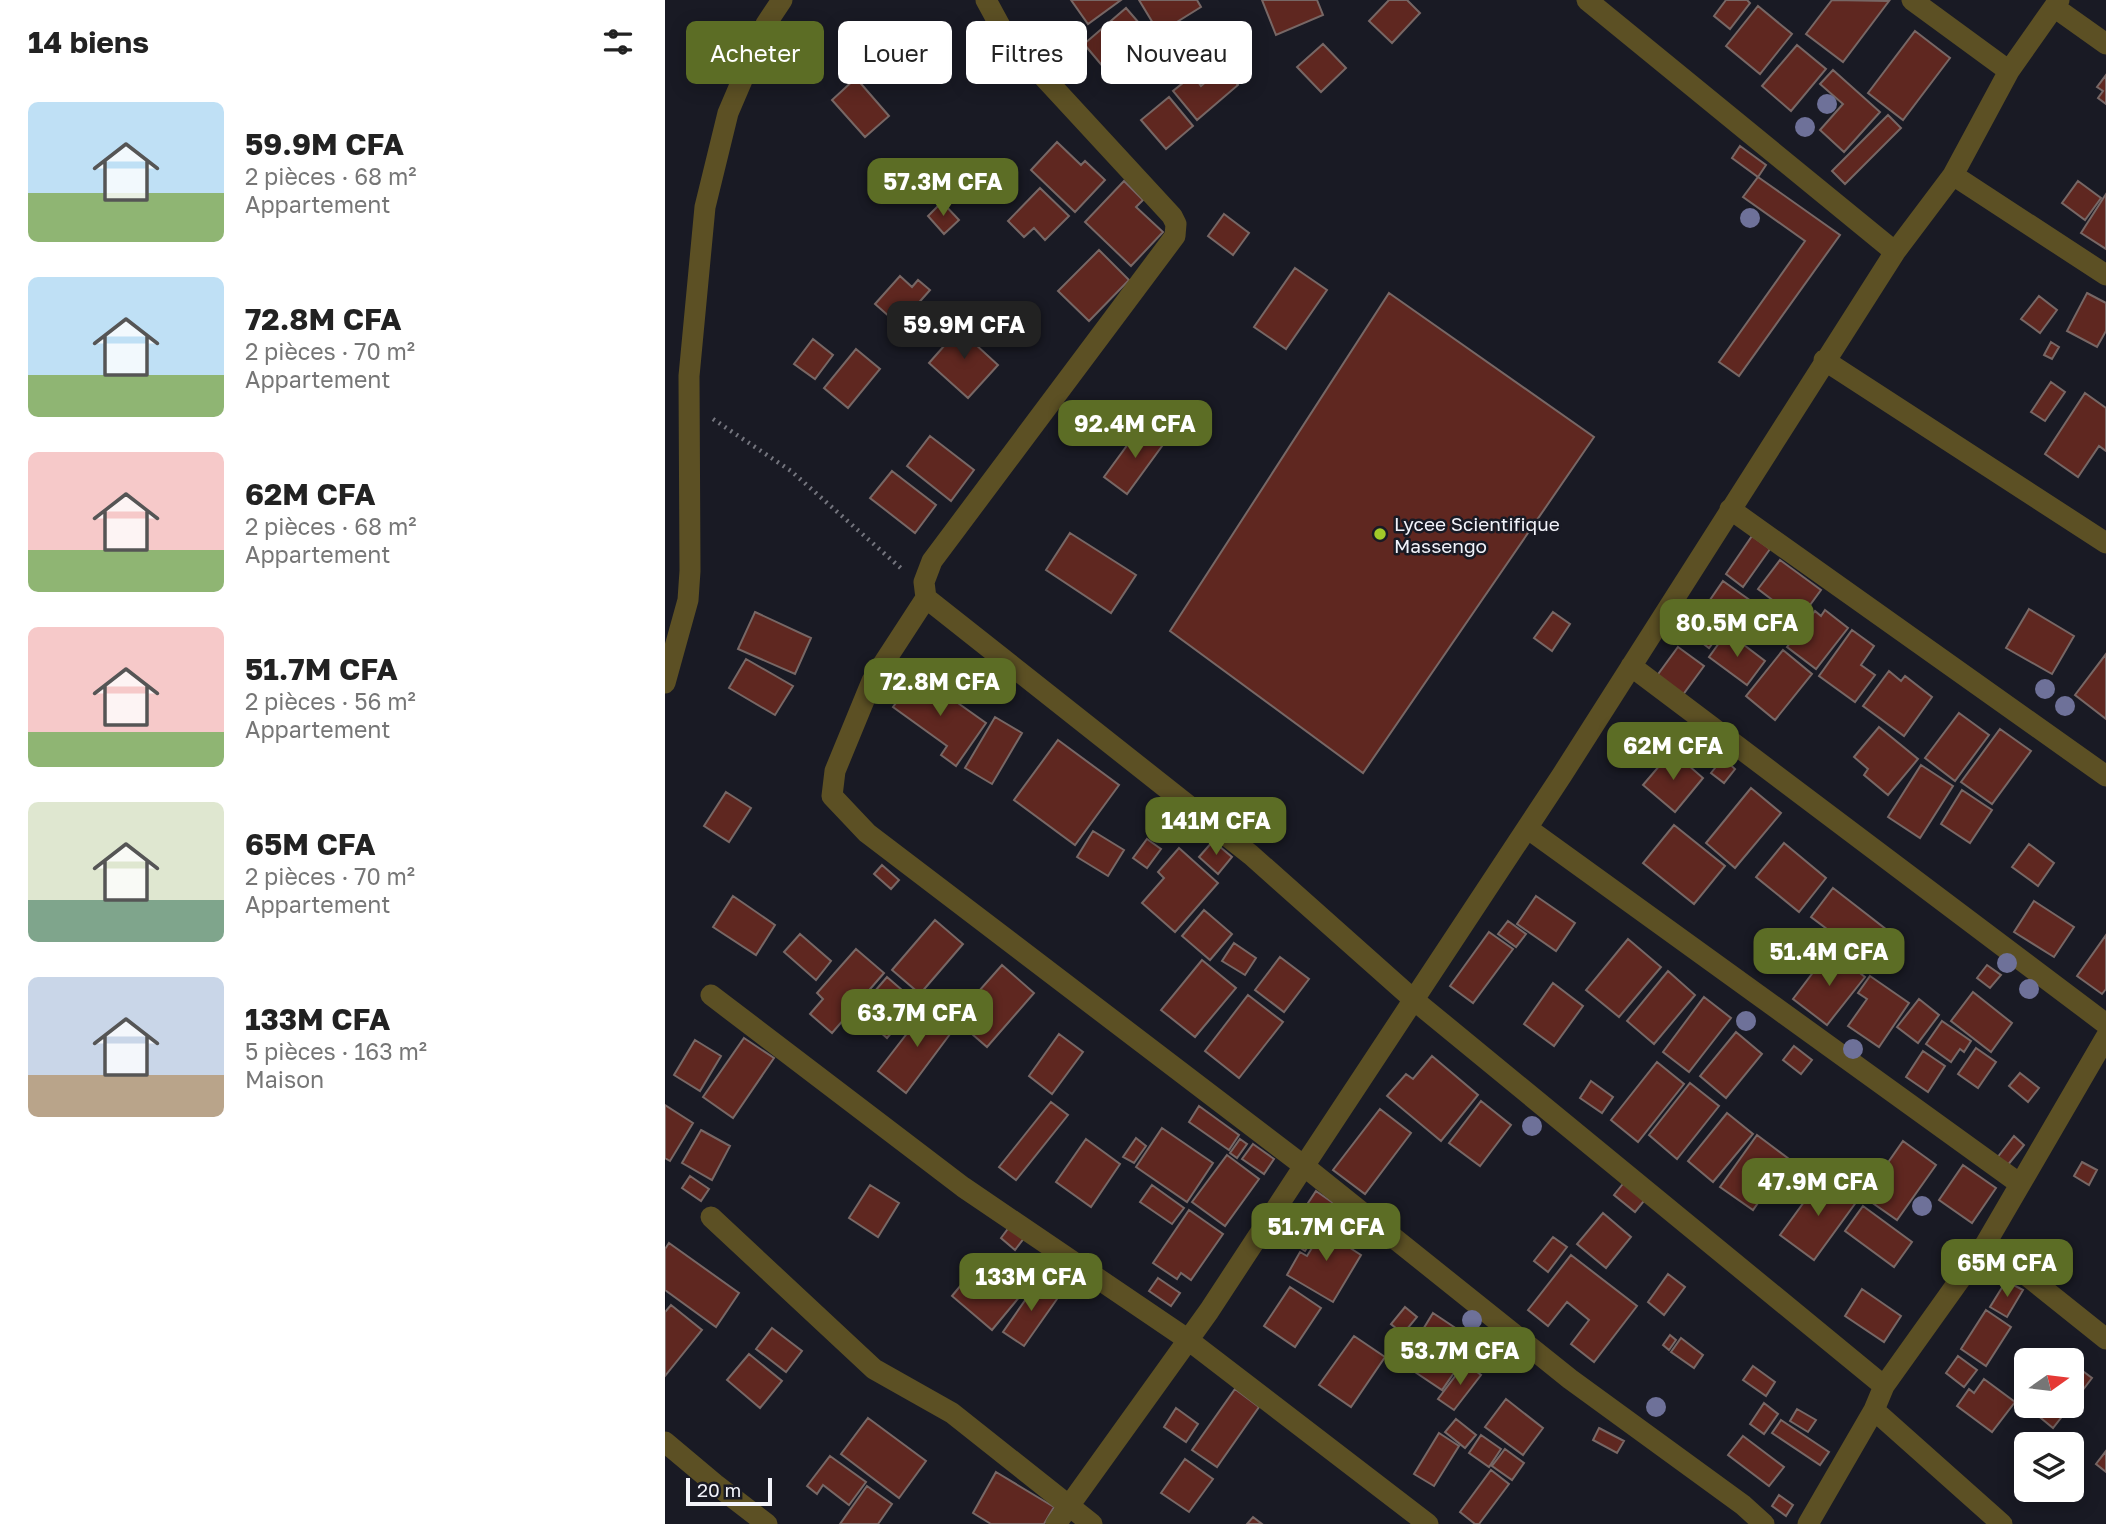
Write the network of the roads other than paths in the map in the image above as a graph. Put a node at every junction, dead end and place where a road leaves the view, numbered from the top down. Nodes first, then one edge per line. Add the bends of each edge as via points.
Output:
1 (782, 0) edge
2 (986, 0) edge
3 (1587, 0) edge
4 (1912, 0) edge
5 (2057, 3) edge
6 (2106, 44) edge
7 (2008, 71) junction
8 (1953, 174) junction
9 (1895, 252) junction
10 (2106, 275) edge
11 (1824, 360) junction
12 (1730, 509) junction
13 (2106, 543) edge
14 (926, 593) junction
15 (1631, 666) junction
16 (665, 683) edge
17 (2106, 776) edge
18 (1527, 828) junction
19 (711, 995) dead end
20 (1414, 1000) junction
21 (2106, 1024) edge
22 (2106, 1037) edge
23 (1304, 1166) junction
24 (2020, 1184) junction
25 (711, 1217) dead end
26 (1986, 1243) junction
27 (1187, 1339) junction
28 (2106, 1339) edge
29 (1884, 1386) junction
30 (1874, 1410) junction
31 (665, 1442) edge
32 (1061, 1515) edge
33 (767, 1524) edge
34 (1092, 1524) edge
35 (1428, 1524) edge
36 (1764, 1524) edge
37 (1808, 1524) edge
38 (2002, 1524) edge

1 - 16 street via 766,24 728,113 705,207 689,376 689,590
2 - 14 street via 1005,35 1172,216 1175,236 932,561 924,582
3 - 9 street
4 - 7 street
5 - 6 street
5 - 7 street
7 - 8 street
8 - 9 street
8 - 10 street
9 - 11 street
11 - 12 street
11 - 13 street
12 - 15 street
12 - 17 street
14 - 20 street via 1251,855
14 - 23 street via 872,681 835,771 832,796 867,833
15 - 18 street
15 - 21 street
18 - 20 street
18 - 24 street
19 - 27 street via 963,1187
20 - 23 street
20 - 29 street
22 - 24 street
23 - 27 street
23 - 36 street via 1570,1379
24 - 26 street
25 - 32 street via 874,1369 952,1413
26 - 28 street
26 - 29 street
27 - 32 street
27 - 35 street
29 - 30 street
30 - 37 street
30 - 38 street
31 - 33 street
32 - 34 street

